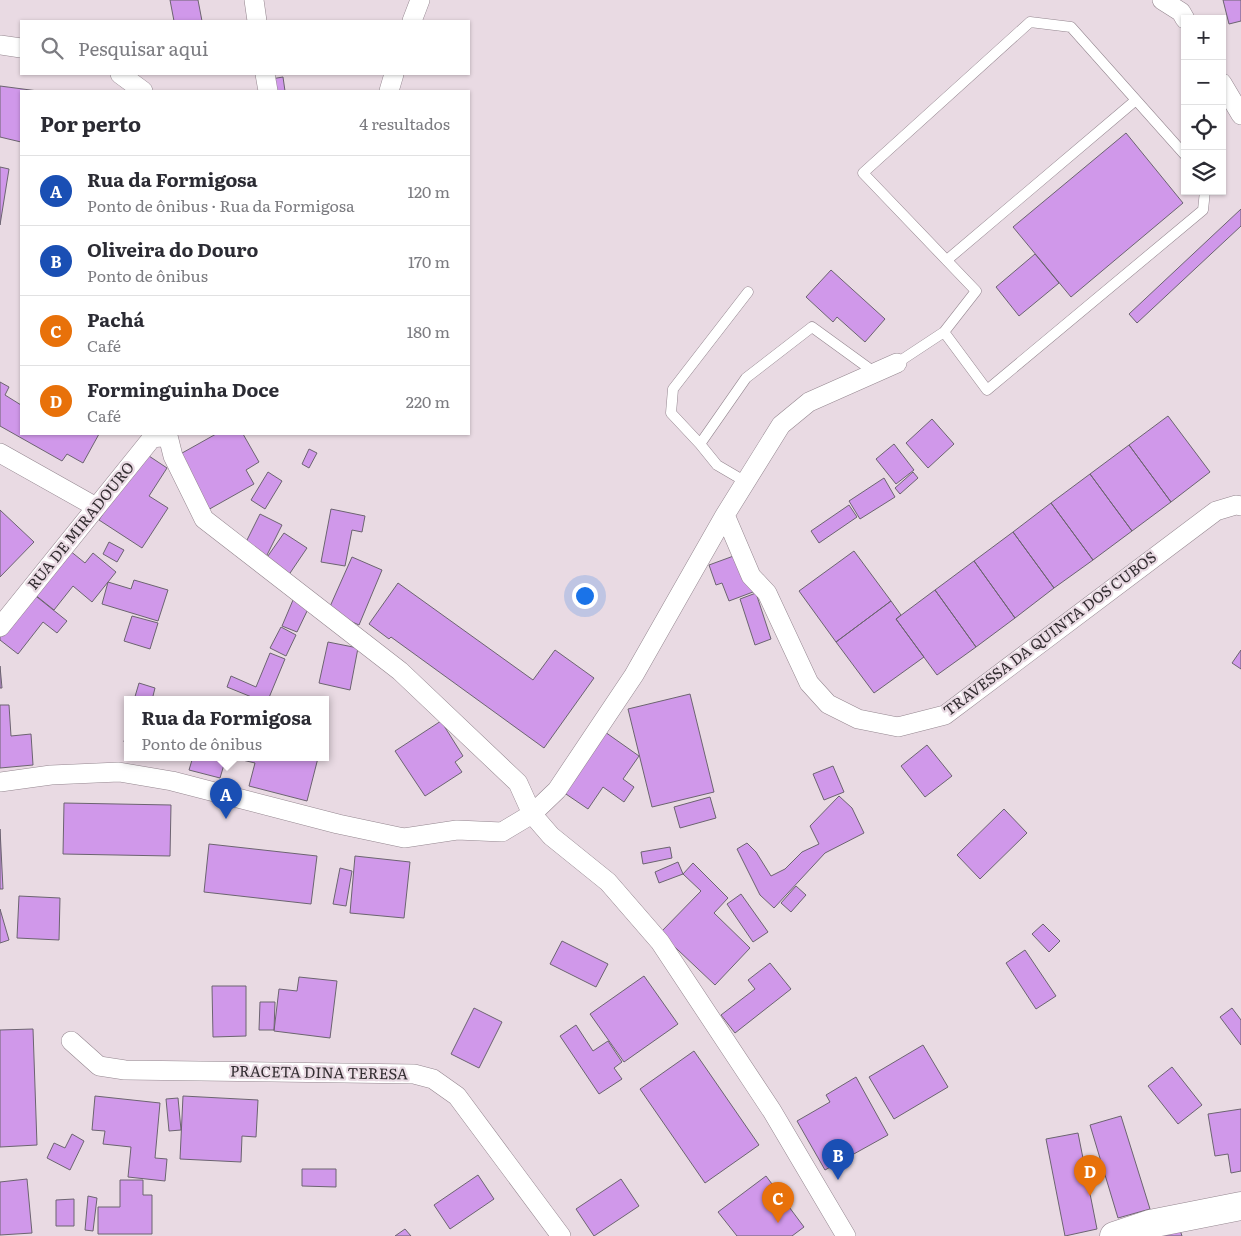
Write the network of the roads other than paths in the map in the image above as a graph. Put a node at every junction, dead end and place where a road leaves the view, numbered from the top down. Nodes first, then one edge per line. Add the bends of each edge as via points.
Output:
1 (254, 0) edge
2 (420, 0) edge
3 (1162, 0) edge
4 (1183, 15) edge
5 (257, 20) edge
6 (412, 20) edge
7 (0, 45) edge
8 (20, 48) edge
9 (121, 75) edge
10 (265, 75) edge
11 (394, 75) edge
12 (142, 90) edge
13 (268, 90) edge
14 (389, 90) edge
15 (1226, 90) edge
16 (1136, 100) junction
17 (1241, 115) edge
18 (1181, 151) edge
19 (1205, 195) edge
20 (947, 260) junction
21 (748, 292) dead end
22 (944, 332) junction
23 (896, 363) joint
24 (874, 372) junction
25 (168, 435) edge
26 (700, 444) junction
27 (0, 453) edge
28 (746, 482) junction
29 (1241, 506) edge
30 (96, 507) junction
31 (726, 515) junction
32 (0, 627) edge
33 (0, 782) edge
34 (532, 814) junction
35 (71, 1040) dead end
36 (1241, 1206) edge
37 (560, 1236) edge
38 (846, 1236) edge
39 (1114, 1236) edge

1 - 5 street
2 - 6 street
3 - 4 street
7 - 8 street
9 - 12 street
10 - 13 street
11 - 14 street
15 - 17 street
16 - 18 lane
16 - 20 lane
16 - 20 lane via 1071,27 1030,22 863,172
19 - 22 lane via 1203,210 987,390
20 - 22 lane via 976,291
21 - 26 lane via 673,389 671,413
22 - 23 lane
23 - 24 street
24 - 26 lane via 812,327 746,378
24 - 28 street via 809,402 781,425
25 - 30 street, RUA DE MIRADOURO via 152,438
25 - 34 street via 174,456 204,519 400,671 518,783
26 - 28 lane via 717,465
27 - 30 street
28 - 31 street
29 - 31 street, TRAVESSA DA QUINTA DOS CUBOS via 1216,511 945,716 898,727 850,716 828,704 809,683 767,593 751,576
30 - 32 street, RUA DE MIRADOURO
31 - 34 street via 634,675 557,790
33 - 34 street via 52,775 119,772 172,781 404,838 457,830 502,832
34 - 38 street via 551,836 608,882 660,942 772,1111
35 - 37 street, PRACETA DINA TERESA via 99,1066 125,1070 414,1074 433,1079 457,1096
36 - 39 street via 1150,1224

